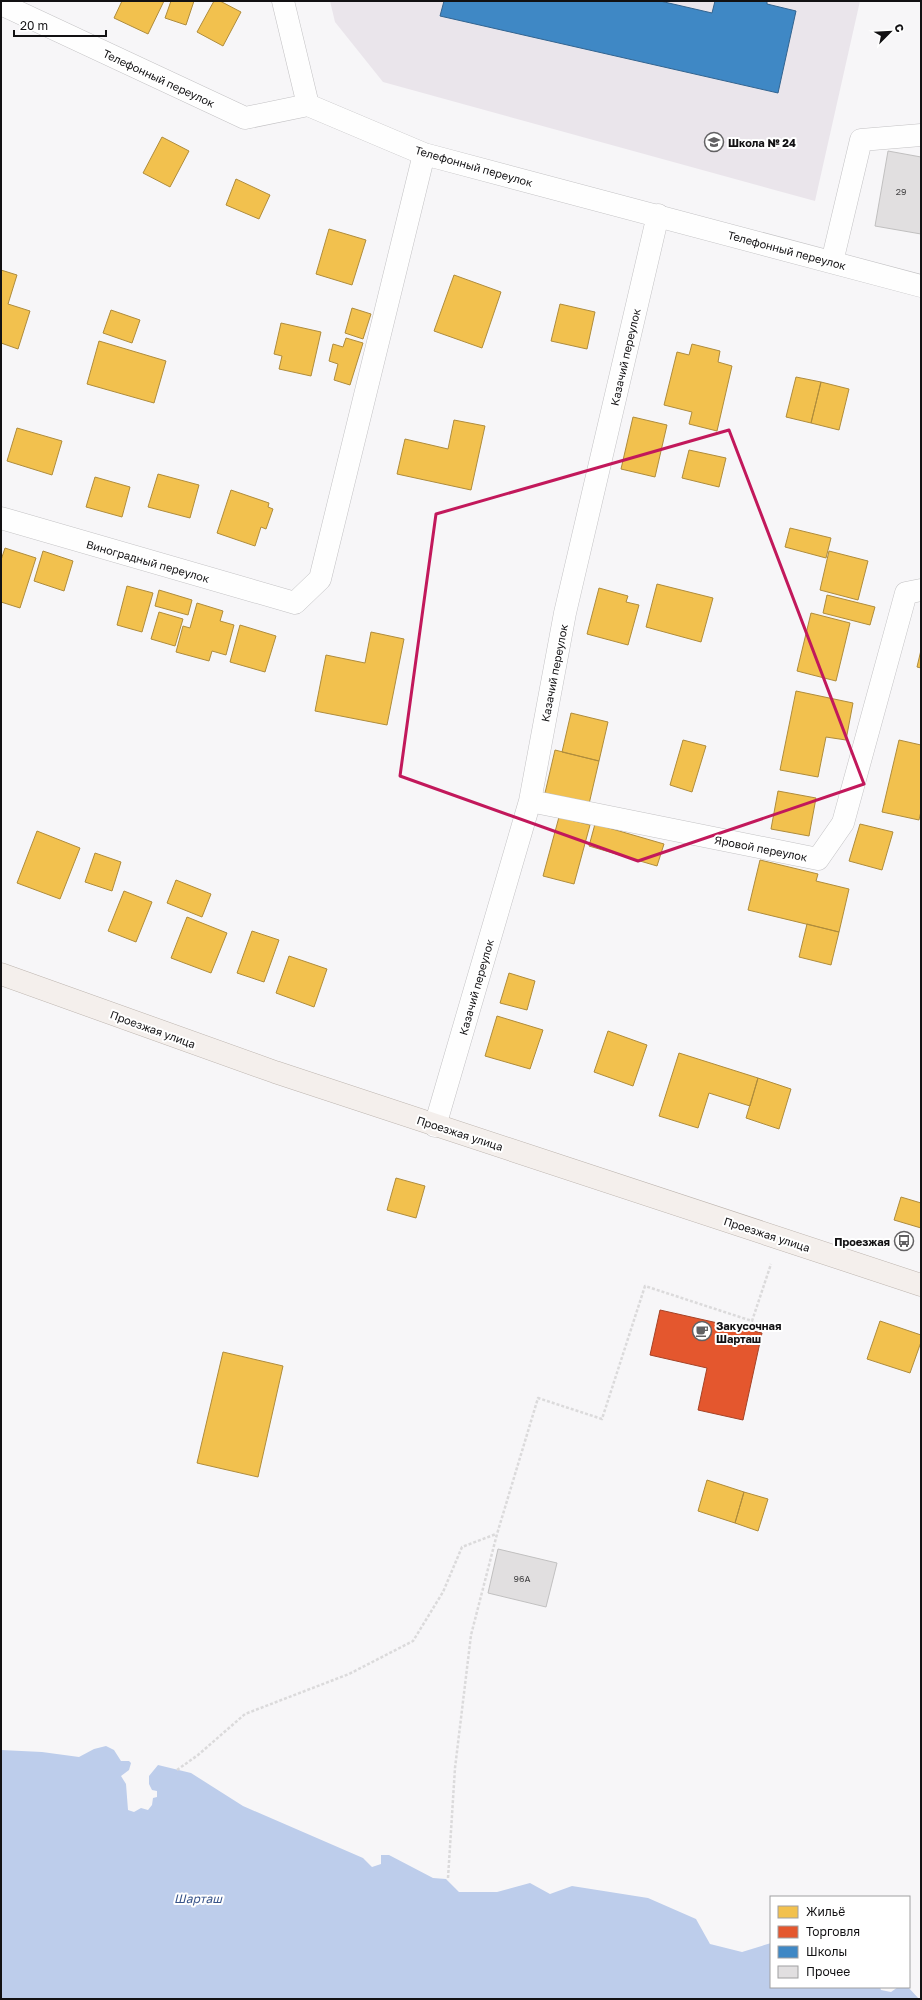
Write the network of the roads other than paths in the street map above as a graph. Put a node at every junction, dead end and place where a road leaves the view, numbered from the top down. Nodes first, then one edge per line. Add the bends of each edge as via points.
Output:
1 (283, 1) edge
2 (1, 4) edge
3 (308, 105) junction
4 (921, 135) edge
5 (424, 154) junction
6 (658, 215) junction
7 (832, 262) junction
8 (921, 286) edge
9 (1, 518) edge
10 (921, 590) edge
11 (530, 801) junction
12 (1, 974) edge
13 (436, 1126) junction
14 (921, 1284) edge

1 - 3 street
2 - 3 street, Телефонный переулок via 245,118
3 - 5 street, Телефонный переулок
4 - 7 street via 860,140
5 - 6 street, Телефонный переулок
5 - 9 street, Виноградный переулок via 320,579 295,603
6 - 7 street, Телефонный переулок
6 - 11 street, Казачий переулок via 566,613
7 - 8 street, Телефонный переулок
10 - 11 street, Яровой переулок via 906,593 844,823 818,859
11 - 13 street, Казачий переулок
12 - 13 main road, Проезжая улица via 267,1070
13 - 14 main road, Проезжая улица

